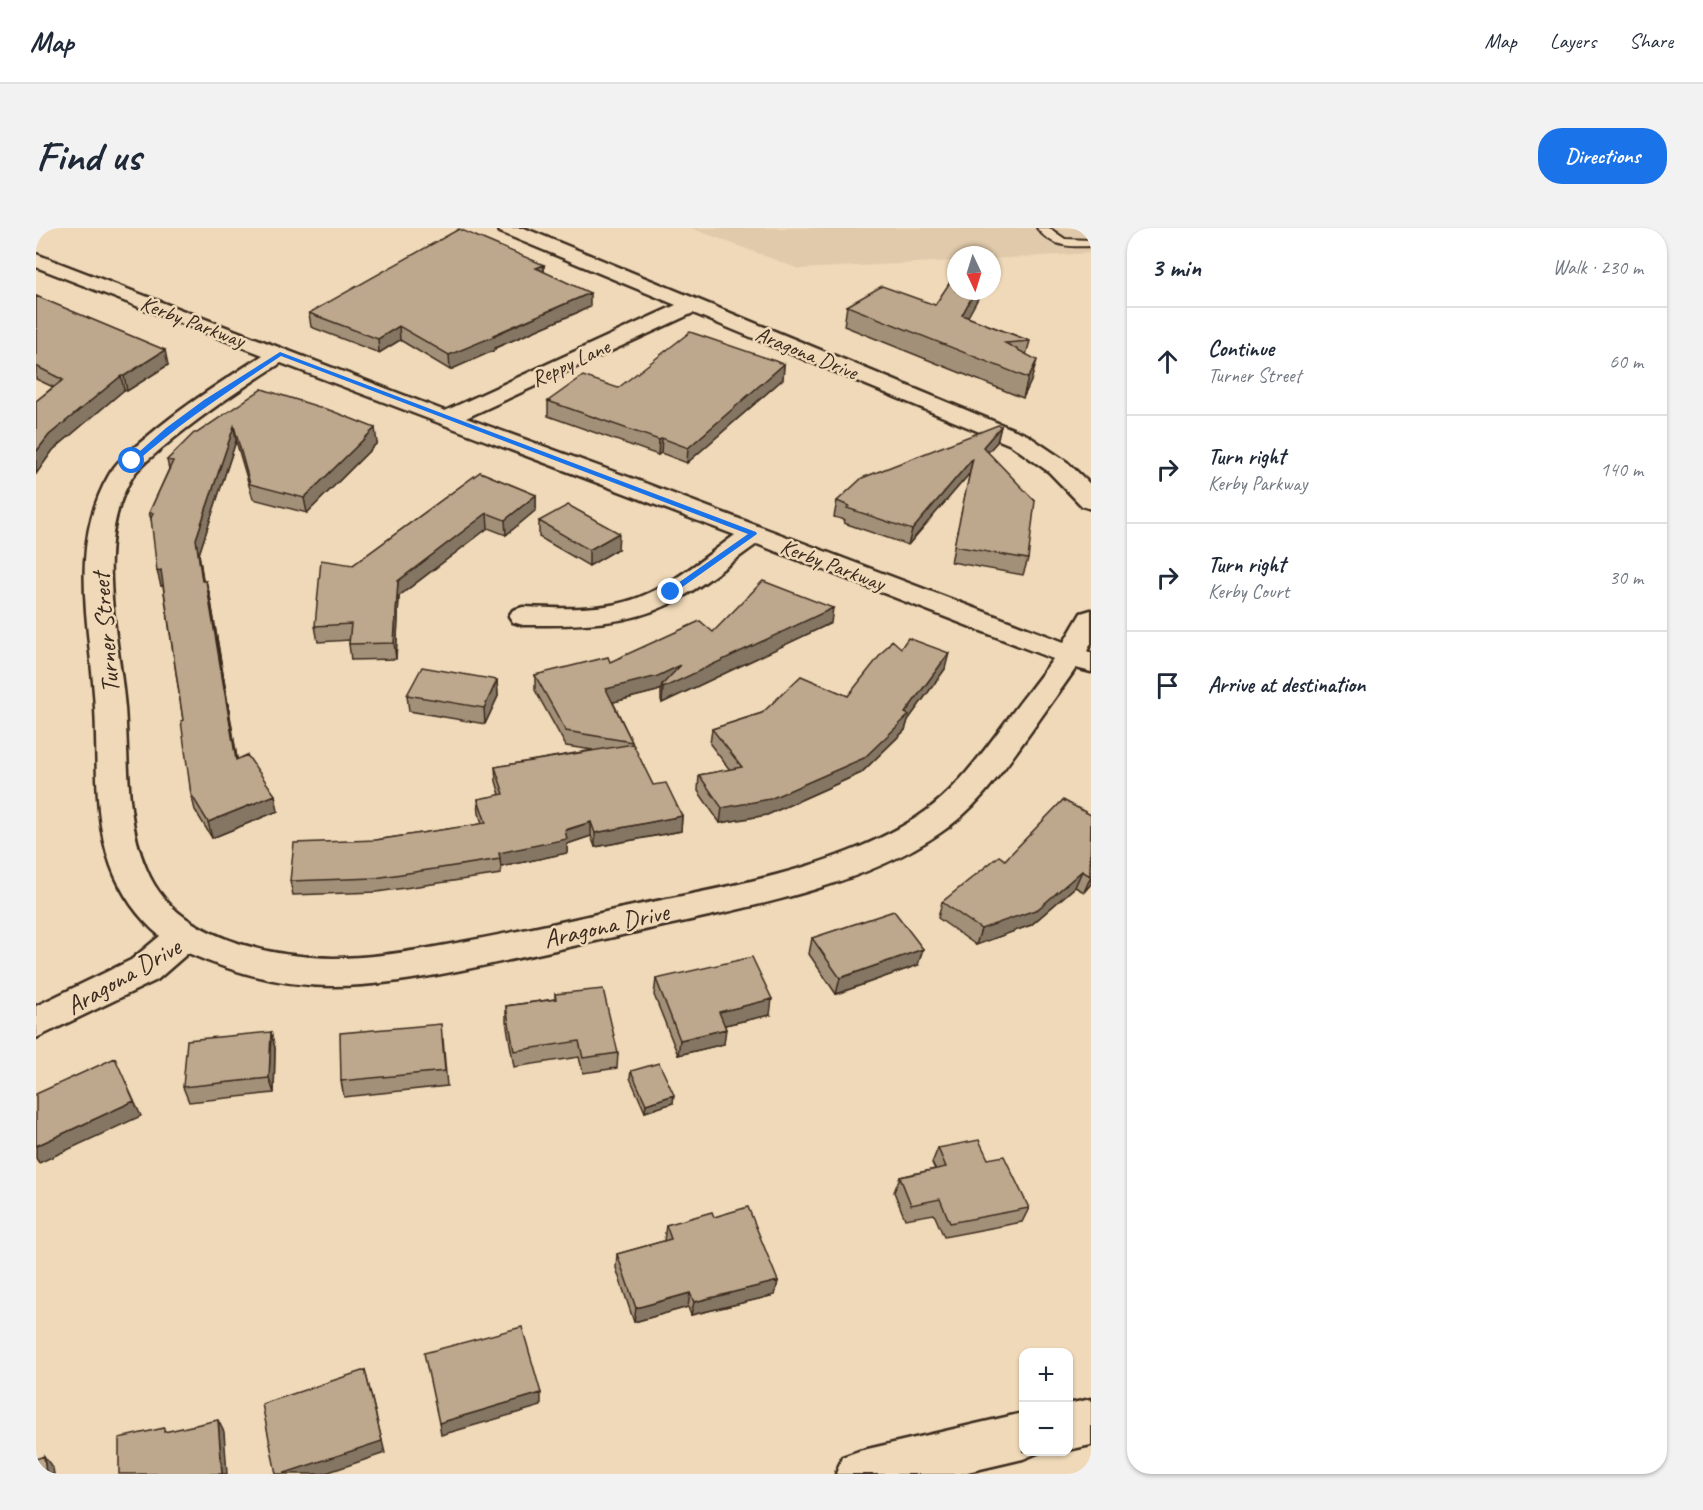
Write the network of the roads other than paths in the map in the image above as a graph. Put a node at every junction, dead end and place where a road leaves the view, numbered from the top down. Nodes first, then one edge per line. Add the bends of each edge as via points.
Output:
1 (507, 228) edge
2 (1043, 228) edge
3 (1091, 243) edge
4 (36, 260) edge
5 (693, 305) junction
6 (280, 354) junction
7 (446, 419) junction
8 (1091, 501) edge
9 (754, 534) junction
10 (523, 616) dead end
11 (1091, 619) edge
12 (1081, 660) edge
13 (184, 936) junction
14 (36, 1023) edge
15 (1091, 1422) edge
16 (1073, 1426) edge
17 (1019, 1437) edge
18 (859, 1474) edge

1 - 5 street, Aragona Drive
2 - 3 lane via 1050,239
4 - 6 street, Kerby Parkway
5 - 7 street, Reppy Lane
5 - 8 street, Aragona Drive via 1019,440 1065,472
6 - 7 street, Kerby Parkway
6 - 13 street, Turner Street via 169,429 132,461 121,474 107,506 98,559 99,628 111,706 119,828 134,877 149,904
7 - 9 street, Kerby Parkway
9 - 10 street via 648,604 569,616
9 - 12 street, Kerby Parkway
11 - 12 street, Aragona Drive
12 - 13 street, Aragona Drive via 949,810 892,847 770,889 512,946 369,970 289,970 234,956
13 - 14 street, Aragona Drive via 144,970
15 - 16 street
17 - 18 street

